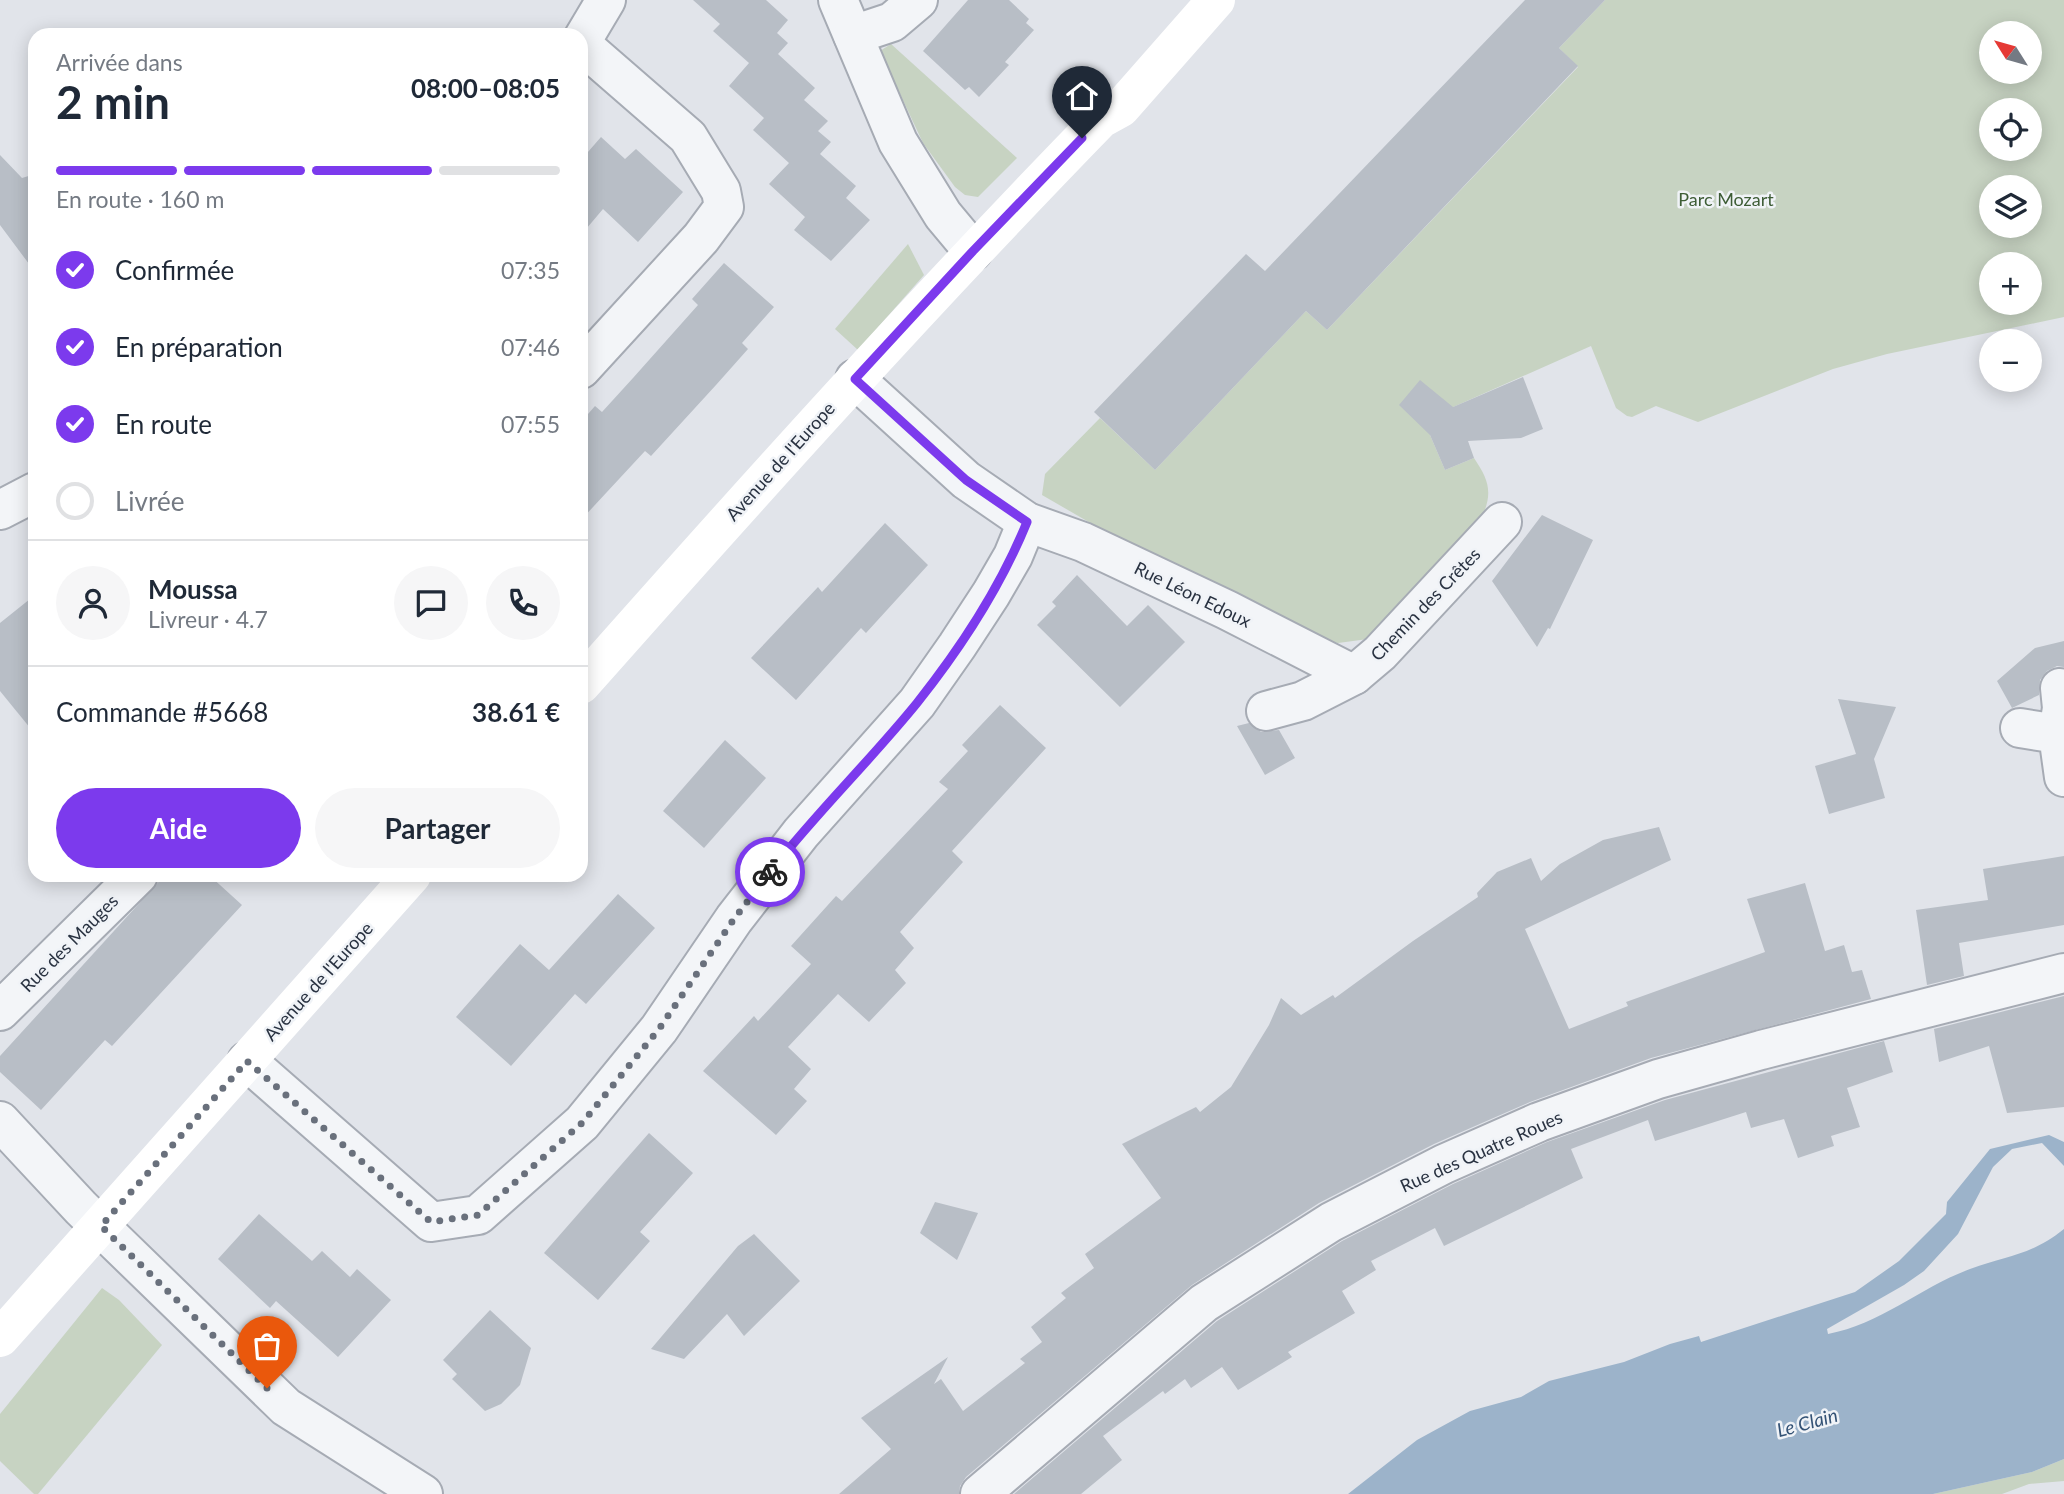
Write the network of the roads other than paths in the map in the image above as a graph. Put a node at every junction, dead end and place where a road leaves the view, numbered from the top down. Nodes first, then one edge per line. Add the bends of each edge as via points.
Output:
1 (606, 0) edge
2 (838, 0) edge
3 (918, 0) edge
4 (1216, 0) edge
5 (588, 31) edge
6 (853, 35) junction
7 (588, 49) edge
8 (973, 251) junction
9 (588, 361) edge
10 (855, 379) junction
11 (28, 496) edge
12 (0, 510) edge
13 (1027, 522) junction
14 (1502, 522) dead end
15 (1354, 675) junction
16 (588, 677) edge
17 (2060, 688) dead end
18 (1266, 711) dead end
19 (2020, 729) dead end
20 (2058, 734) junction
21 (2064, 777) edge
22 (131, 882) edge
23 (406, 882) edge
24 (2064, 973) edge
25 (0, 1012) edge
26 (247, 1061) junction
27 (0, 1121) edge
28 (101, 1226) junction
29 (0, 1338) edge
30 (423, 1494) edge
31 (979, 1494) edge

1 - 5 street
2 - 6 street
3 - 6 street via 892,22
4 - 8 main road, Avenue de l'Europe via 1121,108 1101,119
6 - 8 street via 898,142 943,215
7 - 9 street via 688,137 721,191 724,207
8 - 10 main road, Avenue de l'Europe
10 - 13 street, Rue Léon Edoux via 966,480
10 - 16 main road, Avenue de l'Europe
11 - 12 street
13 - 15 street, Rue Léon Edoux via 1095,548
13 - 26 street via 991,594 917,703 801,833 734,919 659,1029 582,1123 478,1215 431,1222
14 - 15 street, Chemin des Crêtes
15 - 18 street, Chemin des Crêtes via 1303,701
17 - 20 street
19 - 20 street
20 - 21 street
22 - 25 street, Rue des Mauges
23 - 26 main road, Avenue de l'Europe
24 - 31 street, Rue des Quatre Roues via 1658,1079 1539,1122 1444,1164 1331,1222 1203,1303
26 - 28 main road, Avenue de l'Europe
27 - 28 street
28 - 29 main road, Avenue de l'Europe
28 - 30 street via 286,1407

